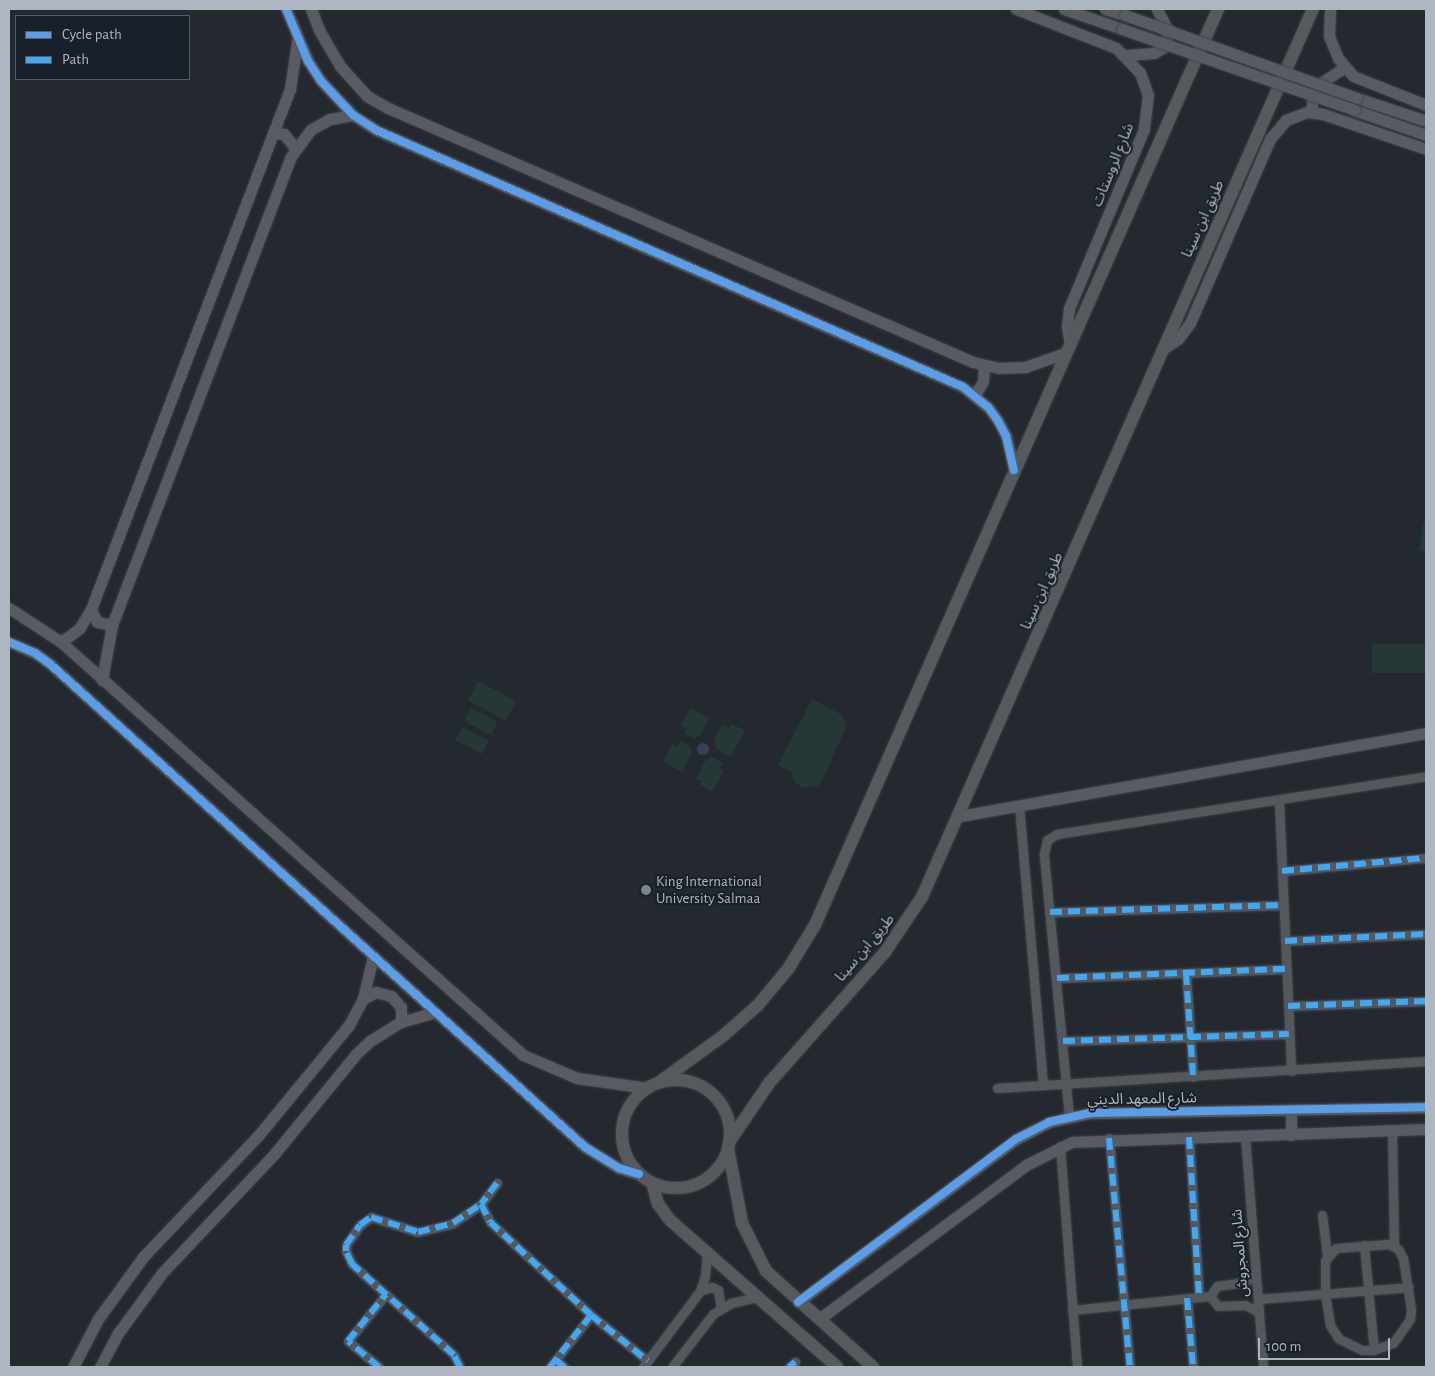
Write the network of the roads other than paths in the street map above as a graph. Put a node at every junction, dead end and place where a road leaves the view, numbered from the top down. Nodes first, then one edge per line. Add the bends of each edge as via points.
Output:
1 (286, 9) edge
2 (311, 9) edge
3 (1016, 9) edge
4 (1064, 9) edge
5 (1105, 9) edge
6 (1157, 9) edge
7 (1218, 9) edge
8 (1313, 9) edge
9 (1330, 9) edge
10 (297, 40) junction
11 (1126, 55) junction
12 (1345, 67) junction
13 (1426, 105) edge
14 (1312, 112) junction
15 (352, 115) junction
16 (1426, 121) edge
17 (273, 133) junction
18 (1426, 135) edge
19 (295, 148) junction
20 (1426, 149) edge
21 (1068, 349) junction
22 (1164, 349) junction
23 (984, 365) junction
24 (975, 395) junction
25 (1014, 470) junction
26 (9, 608) edge
27 (91, 609) junction
28 (112, 625) junction
29 (9, 642) edge
30 (60, 642) junction
31 (102, 680) junction
32 (1426, 733) edge
33 (1426, 776) edge
34 (1279, 802) junction
35 (1019, 806) junction
36 (960, 816) junction
37 (1426, 858) edge
38 (1282, 872) junction
39 (1283, 905) junction
40 (1050, 912) junction
41 (1426, 934) edge
42 (1285, 941) junction
43 (373, 956) junction
44 (1286, 969) junction
45 (1186, 973) junction
46 (1057, 978) junction
47 (363, 999) junction
48 (1426, 1001) edge
49 (1288, 1006) junction
50 (436, 1012) junction
51 (401, 1022) junction
52 (1289, 1034) junction
53 (1190, 1037) junction
54 (1063, 1041) junction
55 (1426, 1061) edge
56 (1291, 1071) junction
57 (1192, 1077) junction
58 (1066, 1082) junction
59 (1043, 1084) junction
60 (652, 1085) junction
61 (996, 1088) dead end
62 (1426, 1107) edge
63 (1291, 1110) junction
64 (1070, 1116) junction
65 (1426, 1129) edge
66 (1392, 1130) junction
67 (1291, 1134) junction
68 (1245, 1136) junction
69 (1189, 1137) junction
70 (1109, 1138) junction
71 (729, 1145) junction
72 (1060, 1146) junction
73 (639, 1174) junction
74 (497, 1183) dead end
75 (652, 1183) junction
76 (481, 1204) junction
77 (1322, 1215) dead end
78 (1364, 1245) junction
79 (1394, 1246) junction
80 (707, 1251) junction
81 (1327, 1255) junction
82 (1256, 1274) junction
83 (1408, 1287) junction
84 (700, 1291) junction
85 (1368, 1291) junction
86 (386, 1294) junction
87 (1325, 1294) junction
88 (1210, 1296) junction
89 (758, 1297) junction
90 (1199, 1297) junction
91 (1187, 1298) junction
92 (1258, 1299) junction
93 (798, 1302) junction
94 (1125, 1304) junction
95 (721, 1308) junction
96 (1072, 1310) junction
97 (1259, 1312) junction
98 (591, 1315) junction
99 (819, 1319) junction
100 (1374, 1350) junction
101 (553, 1363) edge
102 (646, 1364) edge
103 (73, 1367) edge
104 (100, 1367) edge
105 (380, 1367) edge
106 (460, 1367) edge
107 (564, 1367) edge
108 (672, 1367) edge
109 (837, 1367) edge
110 (873, 1367) edge
111 (1077, 1367) edge
112 (1130, 1367) edge
113 (1193, 1367) edge
114 (1263, 1367) edge

1 - 10 street
2 - 23 street via 340,66 367,96 388,108
3 - 11 street, شارع الروستات via 1108,43
4 - 18 street, bridge
5 - 16 street, bridge
6 - 11 street via 1169,32 1164,48 1154,53
7 - 21 main road
8 - 22 main road, طريق ابن سينا
9 - 12 street via 1329,36
10 - 15 street via 321,80
10 - 17 street via 293,78
11 - 21 street, شارع الروستات via 1145,84 1147,118 1069,308
12 - 13 street via 1364,82
12 - 14 street via 1319,84 1312,100
14 - 20 street
14 - 22 street via 1292,116 1273,133 1190,323 1178,339
15 - 19 street via 319,124
15 - 24 street via 376,130 950,381
17 - 19 street via 284,134
17 - 27 street
19 - 28 street
21 - 23 street via 1025,367
21 - 25 main road
22 - 36 main road, طريق ابن سينا
23 - 24 street via 983,381
24 - 25 street via 998,421 1006,436
25 - 60 main road via 827,902 807,940 788,969 753,1010
26 - 30 street
27 - 28 street via 97,622
27 - 30 street via 79,629
28 - 31 street
29 - 43 street via 35,652 50,664
30 - 31 street
31 - 60 street via 516,1049 558,1073
32 - 35 street
33 - 34 street
34 - 38 street
34 - 40 street via 1051,836 1044,854
35 - 36 street
35 - 59 street
36 - 71 main road, طريق ابن سينا via 930,882 901,931 770,1082
37 - 38 street
38 - 39 street
39 - 40 street
39 - 42 street
40 - 46 street
41 - 42 street
42 - 44 street
43 - 47 street
43 - 50 street
44 - 45 street
44 - 49 street
45 - 46 street
45 - 53 street
46 - 54 street
47 - 51 street via 376,992 391,996 401,1007
47 - 103 street via 340,1037 274,1117 119,1287
48 - 49 street
49 - 52 street
50 - 51 street
50 - 73 street via 585,1147 619,1168
51 - 104 street via 356,1054 275,1154 162,1273 119,1332
52 - 53 street
52 - 56 street
53 - 54 street
53 - 57 street
54 - 58 street
55 - 56 street
56 - 57 street
57 - 58 street
58 - 59 street
58 - 64 street
59 - 61 street
60 - 71 main road via 690,1082 716,1098 725,1111
60 - 73 main road via 629,1106 621,1129 625,1154
62 - 63 street, شارع المعهد الديني
63 - 64 street, شارع المعهد الديني
63 - 67 street
64 - 93 street, شارع المعهد الديني via 1016,1139
65 - 66 street
66 - 67 street
66 - 79 street
67 - 68 street
68 - 69 street
68 - 82 street, شارع المجروش
69 - 70 street
69 - 90 street
70 - 72 street
70 - 94 street
71 - 75 main road via 723,1161 704,1180 678,1188
71 - 93 main road via 748,1240 766,1272
72 - 96 street
72 - 99 street via 1026,1164
73 - 75 main road
74 - 76 street
75 - 80 main road via 663,1213
76 - 86 street via 464,1217 430,1230 409,1231 378,1218 366,1220 348,1240 346,1251 352,1264
76 - 98 street via 490,1222
77 - 81 street
78 - 79 street
78 - 81 street via 1336,1248
78 - 85 street
79 - 83 street via 1402,1253
80 - 84 street
80 - 89 main road
81 - 87 street
82 - 88 street via 1244,1282 1218,1286
82 - 92 street, شارع المجروش
83 - 85 street
83 - 100 street via 1411,1309 1406,1328 1393,1343
84 - 95 street via 718,1290
84 - 102 street
85 - 87 street
85 - 100 street
86 - 105 street via 348,1341
86 - 106 street via 454,1355
87 - 92 street
87 - 100 street via 1330,1325 1339,1339 1362,1350
88 - 90 street
88 - 97 street via 1218,1306 1245,1305
89 - 95 street
89 - 109 main road
90 - 91 street
91 - 94 street
91 - 113 street
92 - 97 street, شارع المجروش
93 - 99 main road
94 - 96 street
94 - 112 street
95 - 108 street via 705,1322
96 - 111 street
97 - 114 street, شارع المجروش
98 - 101 street
98 - 102 street
99 - 110 main road
101 - 107 street

